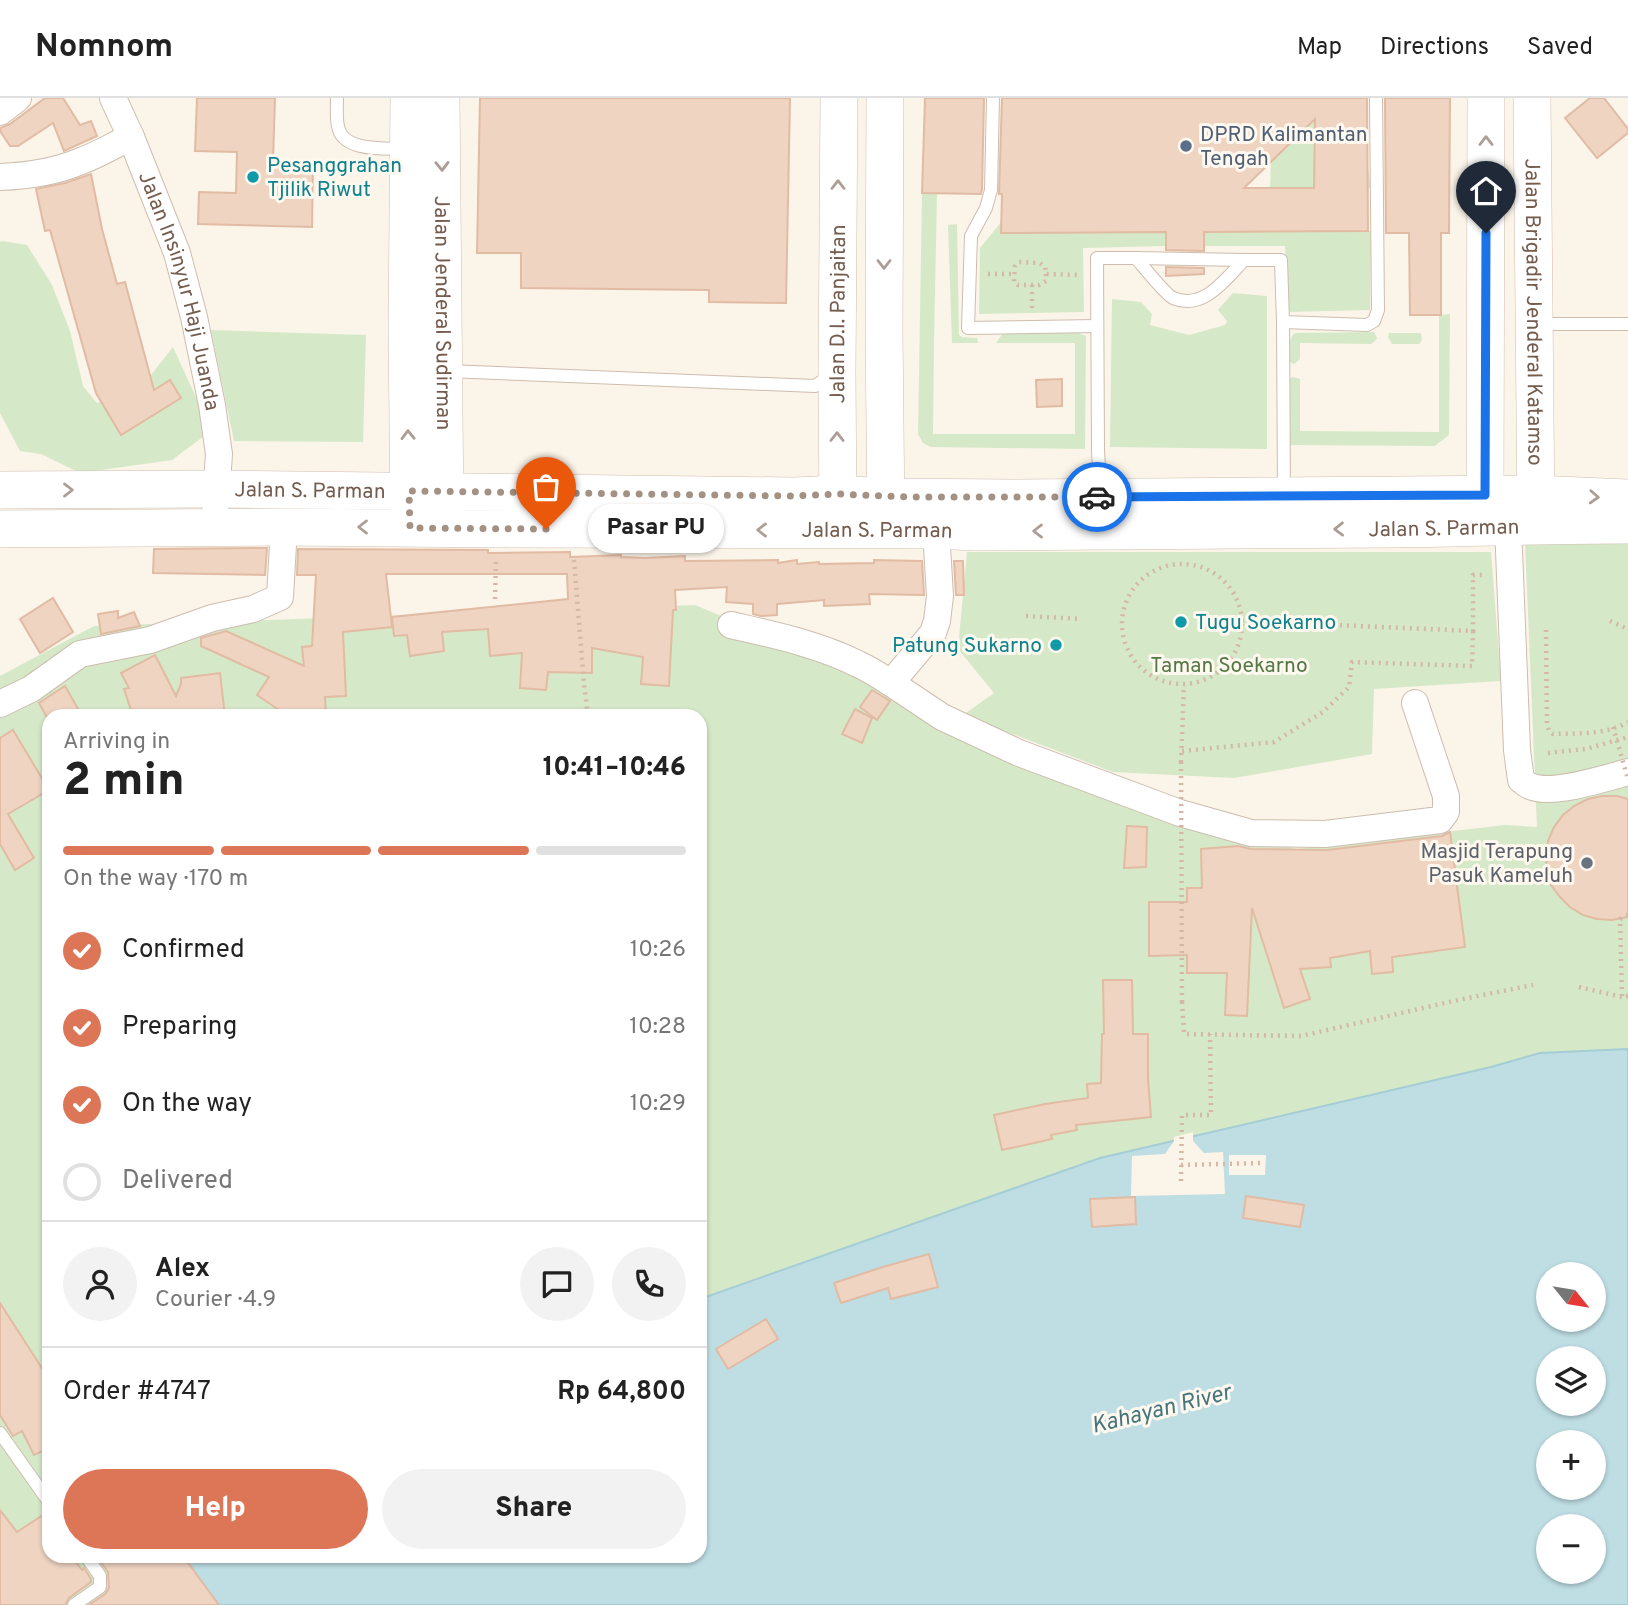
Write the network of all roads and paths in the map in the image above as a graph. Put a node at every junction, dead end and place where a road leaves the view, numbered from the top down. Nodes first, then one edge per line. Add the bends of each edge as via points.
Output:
1 (18, 98) edge
2 (113, 98) edge
3 (337, 98) edge
4 (409, 98) edge
5 (441, 98) edge
6 (839, 98) edge
7 (885, 98) edge
8 (993, 98) edge
9 (1376, 98) edge
10 (1486, 98) edge
11 (1532, 98) edge
12 (0, 113) edge
13 (131, 137) junction
14 (409, 150) junction
15 (0, 177) edge
16 (1136, 258) junction
17 (1244, 260) junction
18 (1015, 274) junction
19 (1046, 274) junction
20 (970, 275) junction
21 (1097, 275) junction
22 (1283, 322) junction
23 (1534, 324) junction
24 (1628, 324) edge
25 (1097, 326) junction
26 (444, 371) junction
27 (837, 371) junction
28 (215, 489) junction
29 (0, 490) edge
30 (409, 491) junction
31 (445, 491) junction
32 (838, 494) junction
33 (1628, 498) edge
34 (886, 513) junction
35 (1284, 513) junction
36 (1100, 514) junction
37 (1510, 514) junction
38 (1628, 525) edge
39 (214, 527) junction
40 (284, 527) junction
41 (427, 528) junction
42 (0, 529) edge
43 (571, 529) junction
44 (838, 530) junction
45 (936, 530) junction
46 (496, 554) dead end
47 (1510, 576) junction
48 (495, 599) dead end
49 (1026, 616) dead end
50 (1082, 619) dead end
51 (1242, 621) junction
52 (1610, 621) dead end
53 (731, 625) dead end
54 (1628, 629) edge
55 (1473, 631) junction
56 (1546, 631) dead end
57 (891, 683) junction
58 (1184, 685) junction
59 (1415, 702) dead end
60 (0, 704) edge
61 (587, 709) edge
62 (1628, 722) edge
63 (1614, 727) dead end
64 (1628, 737) edge
65 (1182, 751) junction
66 (1548, 753) dead end
67 (1628, 772) edge
68 (1628, 779) edge
69 (1628, 915) edge
70 (1534, 985) dead end
71 (1579, 987) dead end
72 (1625, 996) edge
73 (1210, 1034) junction
74 (1262, 1163) dead end
75 (1181, 1164) junction
76 (1181, 1181) dead end
77 (0, 1433) edge
78 (42, 1492) edge
79 (91, 1563) edge
80 (74, 1605) edge

1 - 12 street
2 - 13 street, Jalan Insinyur Haji Juanda
3 - 14 lane via 338,128 347,142
4 - 14 main road, Jalan Jenderal Sudirman
5 -> 26 main road, Jalan Jenderal Sudirman
27 -> 6 main road, Jalan D.I. Panjaitan
7 -> 34 main road
8 - 20 lane via 991,190 971,236
9 - 22 lane via 1378,310 1374,321 1367,325
37 -> 10 main road
11 - 23 main road, Jalan Brigadir Jenderal Katamso
13 - 15 street via 62,167
13 - 28 street, Jalan Insinyur Haji Juanda via 177,253 194,317 219,454
30 -> 14 main road, Jalan Jenderal Sudirman
16 - 17 lane
16 - 17 lane via 1171,298 1194,302 1216,290
16 - 21 lane via 1097,258
17 - 22 lane via 1281,260
18 - 19 path via 1019,262 1040,262
18 - 19 path via 1018,285 1039,285 1046,281
18 - 20 path
19 - 21 path
20 - 25 lane via 968,328
21 - 25 lane
22 - 35 lane
23 - 24 lane
23 - 37 main road, Jalan Brigadir Jenderal Katamso
25 - 36 lane
26 - 27 lane via 815,386
26 - 31 main road, Jalan Jenderal Sudirman
32 -> 27 main road, Jalan D.I. Panjaitan
29 -> 28 main road, Jalan S. Parman
28 - 30 main road, Jalan S. Parman
28 - 39 street, Jalan Insinyur Haji Juanda
30 - 31 main road, Jalan S. Parman
30 - 41 main road, Jalan Jenderal Sudirman
31 - 32 main road, Jalan S. Parman
31 - 41 main road, Jalan Jenderal Sudirman
32 - 34 main road, Jalan S. Parman
32 - 44 main road, Jalan D.I. Panjaitan
37 -> 33 main road, Jalan S. Parman
34 - 36 main road, Jalan S. Parman via 1014,498
34 - 44 main road, Jalan S. Parman
34 - 45 main road, Jalan S. Parman
35 - 36 main road, Jalan S. Parman
35 - 37 main road, Jalan S. Parman
36 -> 45 main road, Jalan S. Parman via 974,532
37 - 38 main road, Jalan S. Parman
37 - 47 street
39 - 40 main road, Jalan S. Parman
39 - 42 main road, Jalan S. Parman
41 -> 40 main road, Jalan S. Parman
40 - 60 street via 280,597 253,610 212,618 150,640 80,654 31,689
41 - 43 main road, Jalan S. Parman
44 -> 43 main road, Jalan S. Parman
43 - 61 path
45 - 57 street via 937,621 933,633
46 - 48 path
47 - 55 path via 1473,575
47 - 67 street via 1521,780 1544,789
49 - 50 path
51 - 55 path
51 - 58 path via 1236,652 1226,665 1200,682
51 - 58 path via 1233,592 1210,570 1164,567 1138,584 1129,597 1122,627 1131,657 1154,678
52 - 54 path
53 - 57 street via 826,650
55 - 65 path via 1472,666 1353,662 1349,687 1323,712 1274,742
56 - 62 path via 1549,731 1601,732
57 - 59 street via 942,717 1019,753 1180,813 1251,833 1325,834 1440,820 1446,812 1446,796
58 - 65 path
63 - 68 path, bridge
64 - 66 path via 1586,749
65 - 73 path, bridge via 1184,1034
69 - 72 path via 1620,919
70 - 73 path via 1301,1036
71 - 72 path
73 - 75 path via 1210,1115 1182,1115
74 - 75 path
75 - 76 path
77 - 78 lane
79 - 80 lane via 100,1576 100,1587

